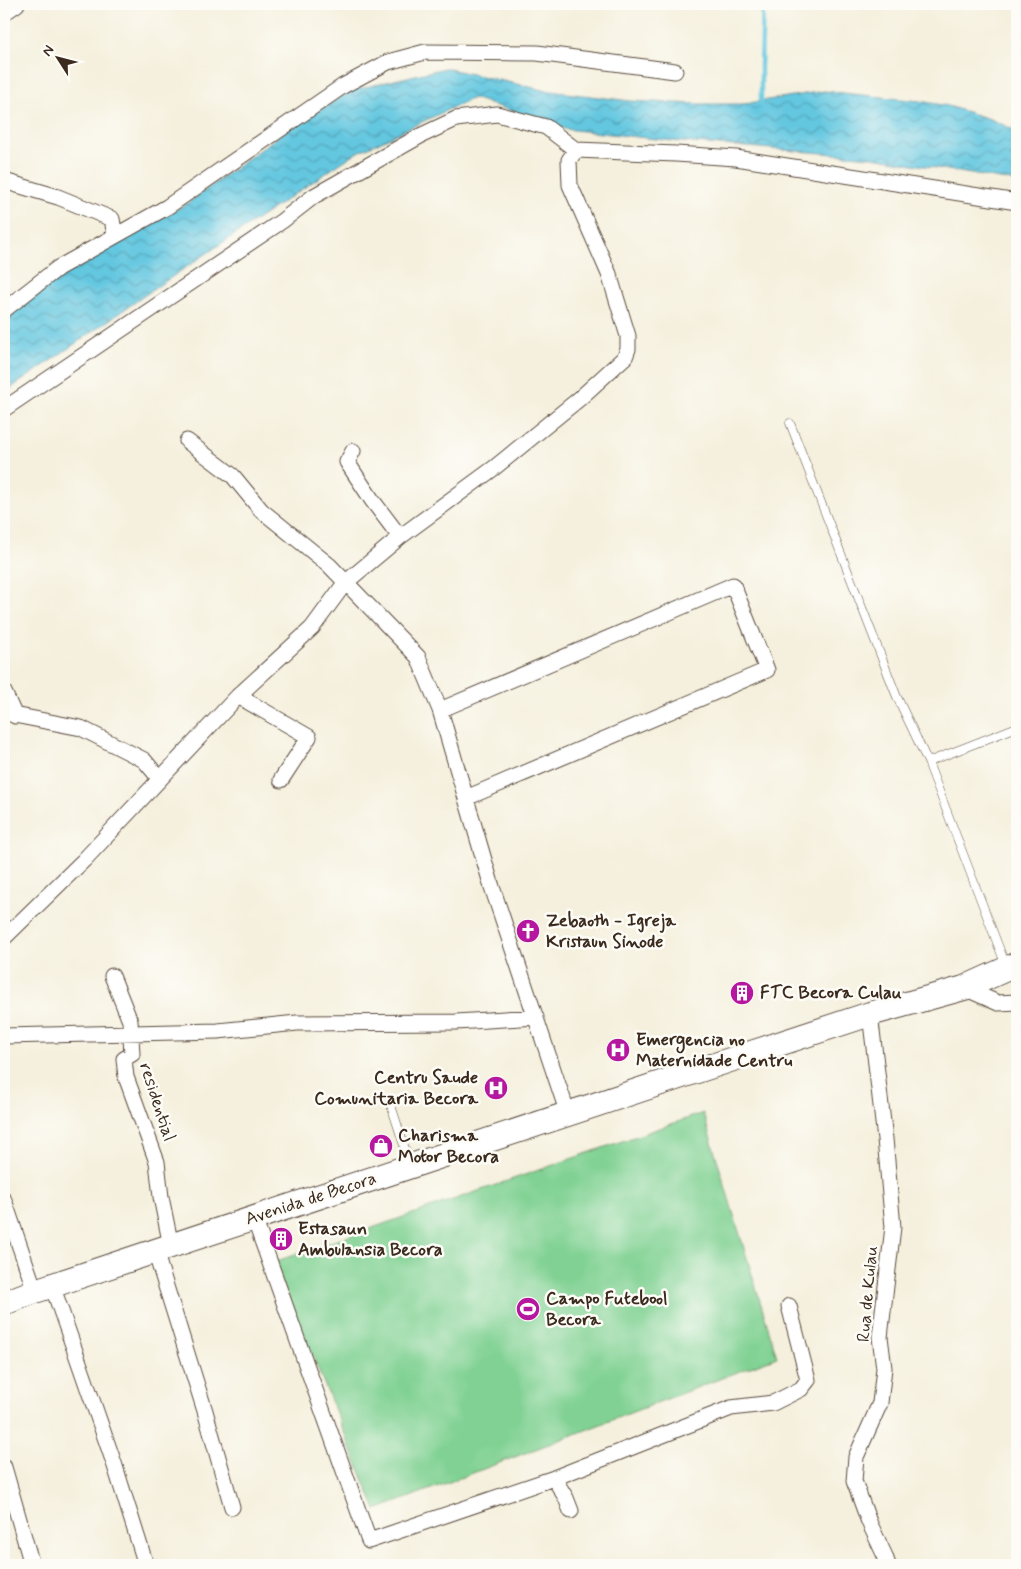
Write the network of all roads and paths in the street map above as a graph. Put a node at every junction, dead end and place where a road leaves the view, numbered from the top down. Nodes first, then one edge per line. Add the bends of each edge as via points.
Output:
1 (17, 4) edge
2 (4, 13) edge
3 (674, 71) dead end
4 (576, 150) junction
5 (4, 181) edge
6 (1017, 202) edge
7 (115, 236) junction
8 (4, 310) edge
9 (4, 409) edge
10 (790, 423) dead end
11 (187, 441) dead end
12 (353, 451) dead end
13 (400, 537) junction
14 (345, 583) junction
15 (4, 692) edge
16 (238, 696) junction
17 (440, 710) junction
18 (9, 714) edge
19 (1017, 727) edge
20 (928, 762) junction
21 (160, 779) junction
22 (281, 780) dead end
23 (466, 798) junction
24 (4, 938) edge
25 (1012, 966) edge
26 (112, 976) dead end
27 (964, 988) junction
28 (1017, 1002) edge
29 (870, 1014) junction
30 (536, 1017) junction
31 (130, 1033) junction
32 (4, 1036) edge
33 (389, 1099) dead end
34 (568, 1114) junction
35 (411, 1166) junction
36 (4, 1200) edge
37 (254, 1218) junction
38 (163, 1249) junction
39 (44, 1288) junction
40 (4, 1302) edge
41 (789, 1306) dead end
42 (4, 1467) edge
43 (554, 1478) junction
44 (232, 1507) dead end
45 (571, 1511) dead end
46 (32, 1565) edge
47 (146, 1565) edge
48 (888, 1565) edge

1 - 2 street
3 - 7 street via 537,53 425,52 388,62 343,86 166,207
4 - 6 street via 736,158
4 - 9 street via 546,127 506,116 456,118 314,196
4 - 13 street via 569,160 570,185 609,274 628,336 625,357 494,468
5 - 7 street via 58,197 112,219
7 - 8 street via 58,268
10 - 20 lane via 898,697
11 - 14 street via 233,476 261,510 329,565
12 - 13 street via 347,462
13 - 14 street
14 - 16 street via 312,628
14 - 17 street via 418,657
15 - 18 street
16 - 21 street
16 - 22 street via 309,737
17 - 23 street
17 - 23 street via 733,585 767,670
18 - 21 street via 81,728 144,760
19 - 20 lane
20 - 25 lane
21 - 24 street
23 - 30 street
25 - 27 main road, Avenida de Becora
26 - 31 street, residential via 130,1021
27 - 28 street via 998,1003
27 - 29 main road, Avenida de Becora
29 - 34 main road, Avenida de Becora
29 - 48 street, Rua de Kulau via 893,1227 880,1337 884,1368 880,1402 856,1457 854,1480
30 - 31 street via 456,1022 297,1023 218,1031
30 - 34 street
31 - 32 street
31 - 38 street, residential via 132,1054 124,1059 126,1077 157,1162
33 - 35 lane
34 - 35 main road, Avenida de Becora
35 - 37 main road, Avenida de Becora
36 - 39 street
37 - 38 main road, Avenida de Becora
37 - 43 street via 369,1541
38 - 39 main road, Avenida de Becora
38 - 44 street
39 - 40 main road, Avenida de Becora
39 - 47 street via 114,1462
41 - 43 street via 808,1380 801,1388 773,1403 731,1408
42 - 46 street
43 - 45 street

